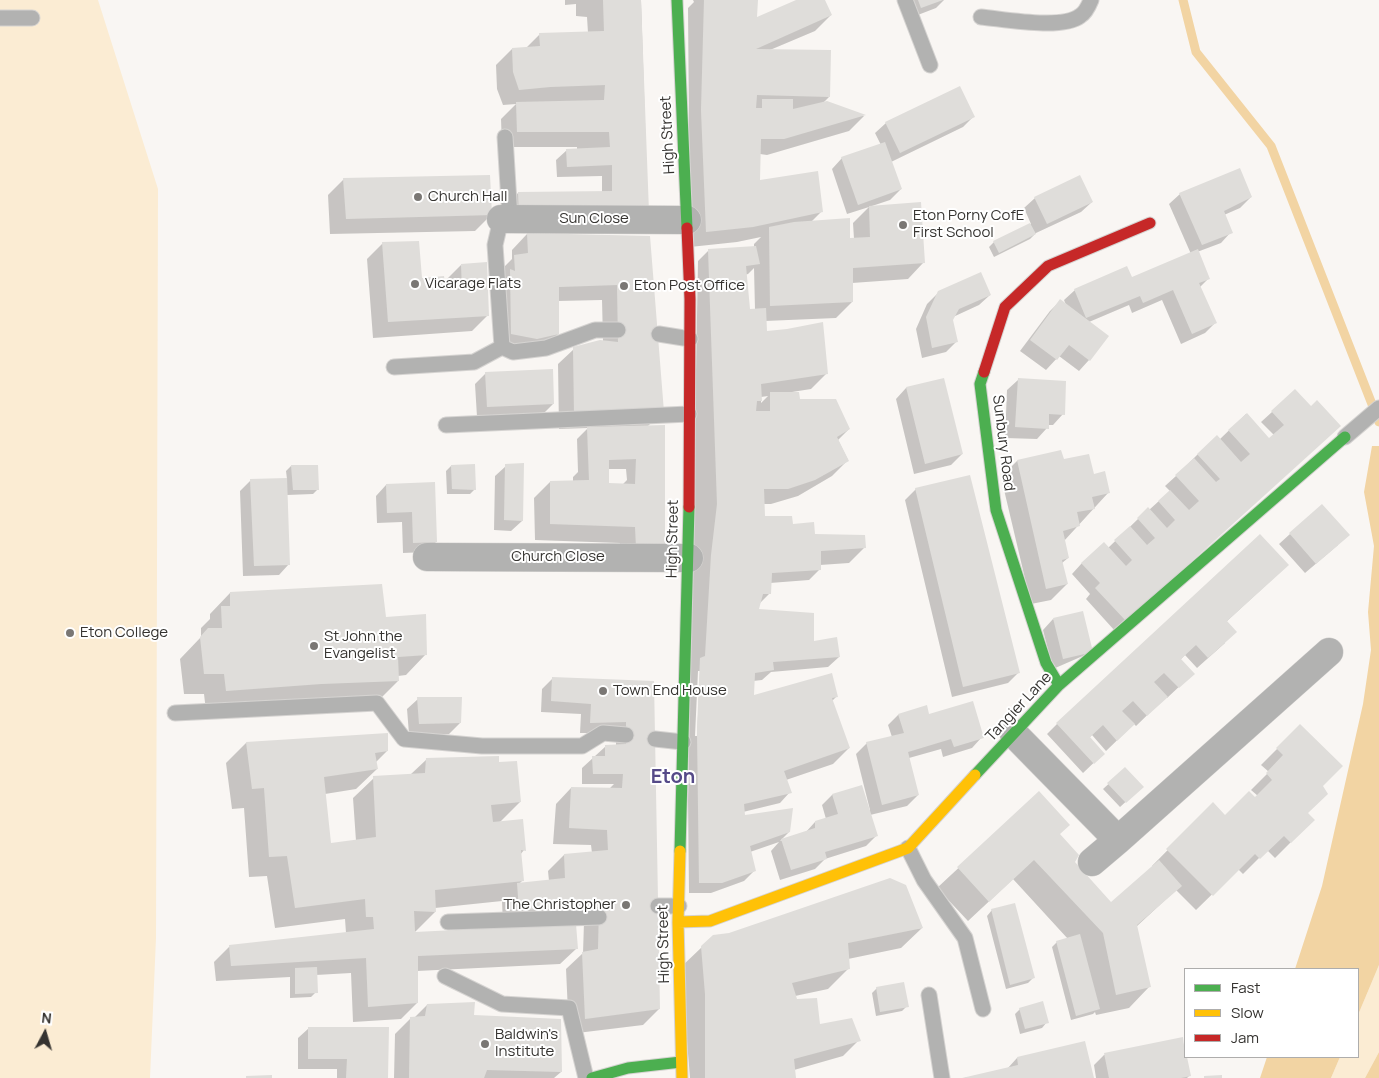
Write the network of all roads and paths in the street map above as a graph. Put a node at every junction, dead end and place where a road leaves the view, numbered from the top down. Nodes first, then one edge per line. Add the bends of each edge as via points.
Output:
1 (677, 0) edge
2 (905, 0) edge
3 (1090, 0) edge
4 (981, 17) dead end
5 (0, 18) edge
6 (32, 18) dead end
7 (930, 65) dead end
8 (505, 136) dead end
9 (505, 219) junction
10 (687, 220) junction
11 (1150, 222) dead end
12 (618, 330) dead end
13 (659, 334) dead end
14 (690, 339) junction
15 (502, 347) junction
16 (394, 367) dead end
17 (1379, 408) edge
18 (690, 414) junction
19 (446, 425) dead end
20 (1345, 437) joint
21 (427, 557) dead end
22 (689, 558) junction
23 (1329, 652) dead end
24 (1059, 685) junction
25 (175, 713) dead end
26 (1014, 734) junction
27 (626, 735) dead end
28 (655, 739) dead end
29 (683, 742) junction
30 (1118, 840) junction
31 (908, 848) junction
32 (1092, 862) dead end
33 (658, 906) dead end
34 (678, 914) junction
35 (599, 917) dead end
36 (448, 922) dead end
37 (445, 976) dead end
38 (929, 994) dead end
39 (982, 1009) dead end
40 (681, 1062) junction
41 (586, 1078) edge
42 (592, 1078) edge
43 (682, 1078) edge
44 (942, 1078) edge

1 - 10 street, High Street
2 - 7 lane
3 - 4 lane via 1081,16 1060,23
5 - 6 lane
8 - 9 lane
9 - 10 street, Sun Close
9 - 15 lane via 495,245
10 - 14 street, High Street
11 - 24 street, Sunbury Road via 1048,266 1004,307 980,384 996,510 1046,663
12 - 15 lane via 595,330 546,348 513,352
13 - 14 lane
14 - 18 street, High Street
15 - 16 lane via 474,362
17 - 20 lane
18 - 19 lane
18 - 22 street, High Street
20 - 24 street, Tangier Lane
21 - 22 street, Church Close
22 - 29 street, High Street
23 - 30 street
24 - 26 street, Tangier Lane
25 - 27 lane via 377,703 404,739 482,746 582,746 603,733
26 - 30 street
26 - 31 street, Tangier Lane
28 - 29 lane
29 - 34 street, High Street
30 - 32 street
31 - 34 street, Tangier Lane via 710,921
31 - 39 lane via 924,880 965,938
33 - 34 lane
34 - 40 street, High Street
35 - 36 lane
37 - 41 lane via 502,1004 569,1008
38 - 44 lane
40 - 42 street via 628,1068
40 - 43 street, High Street

